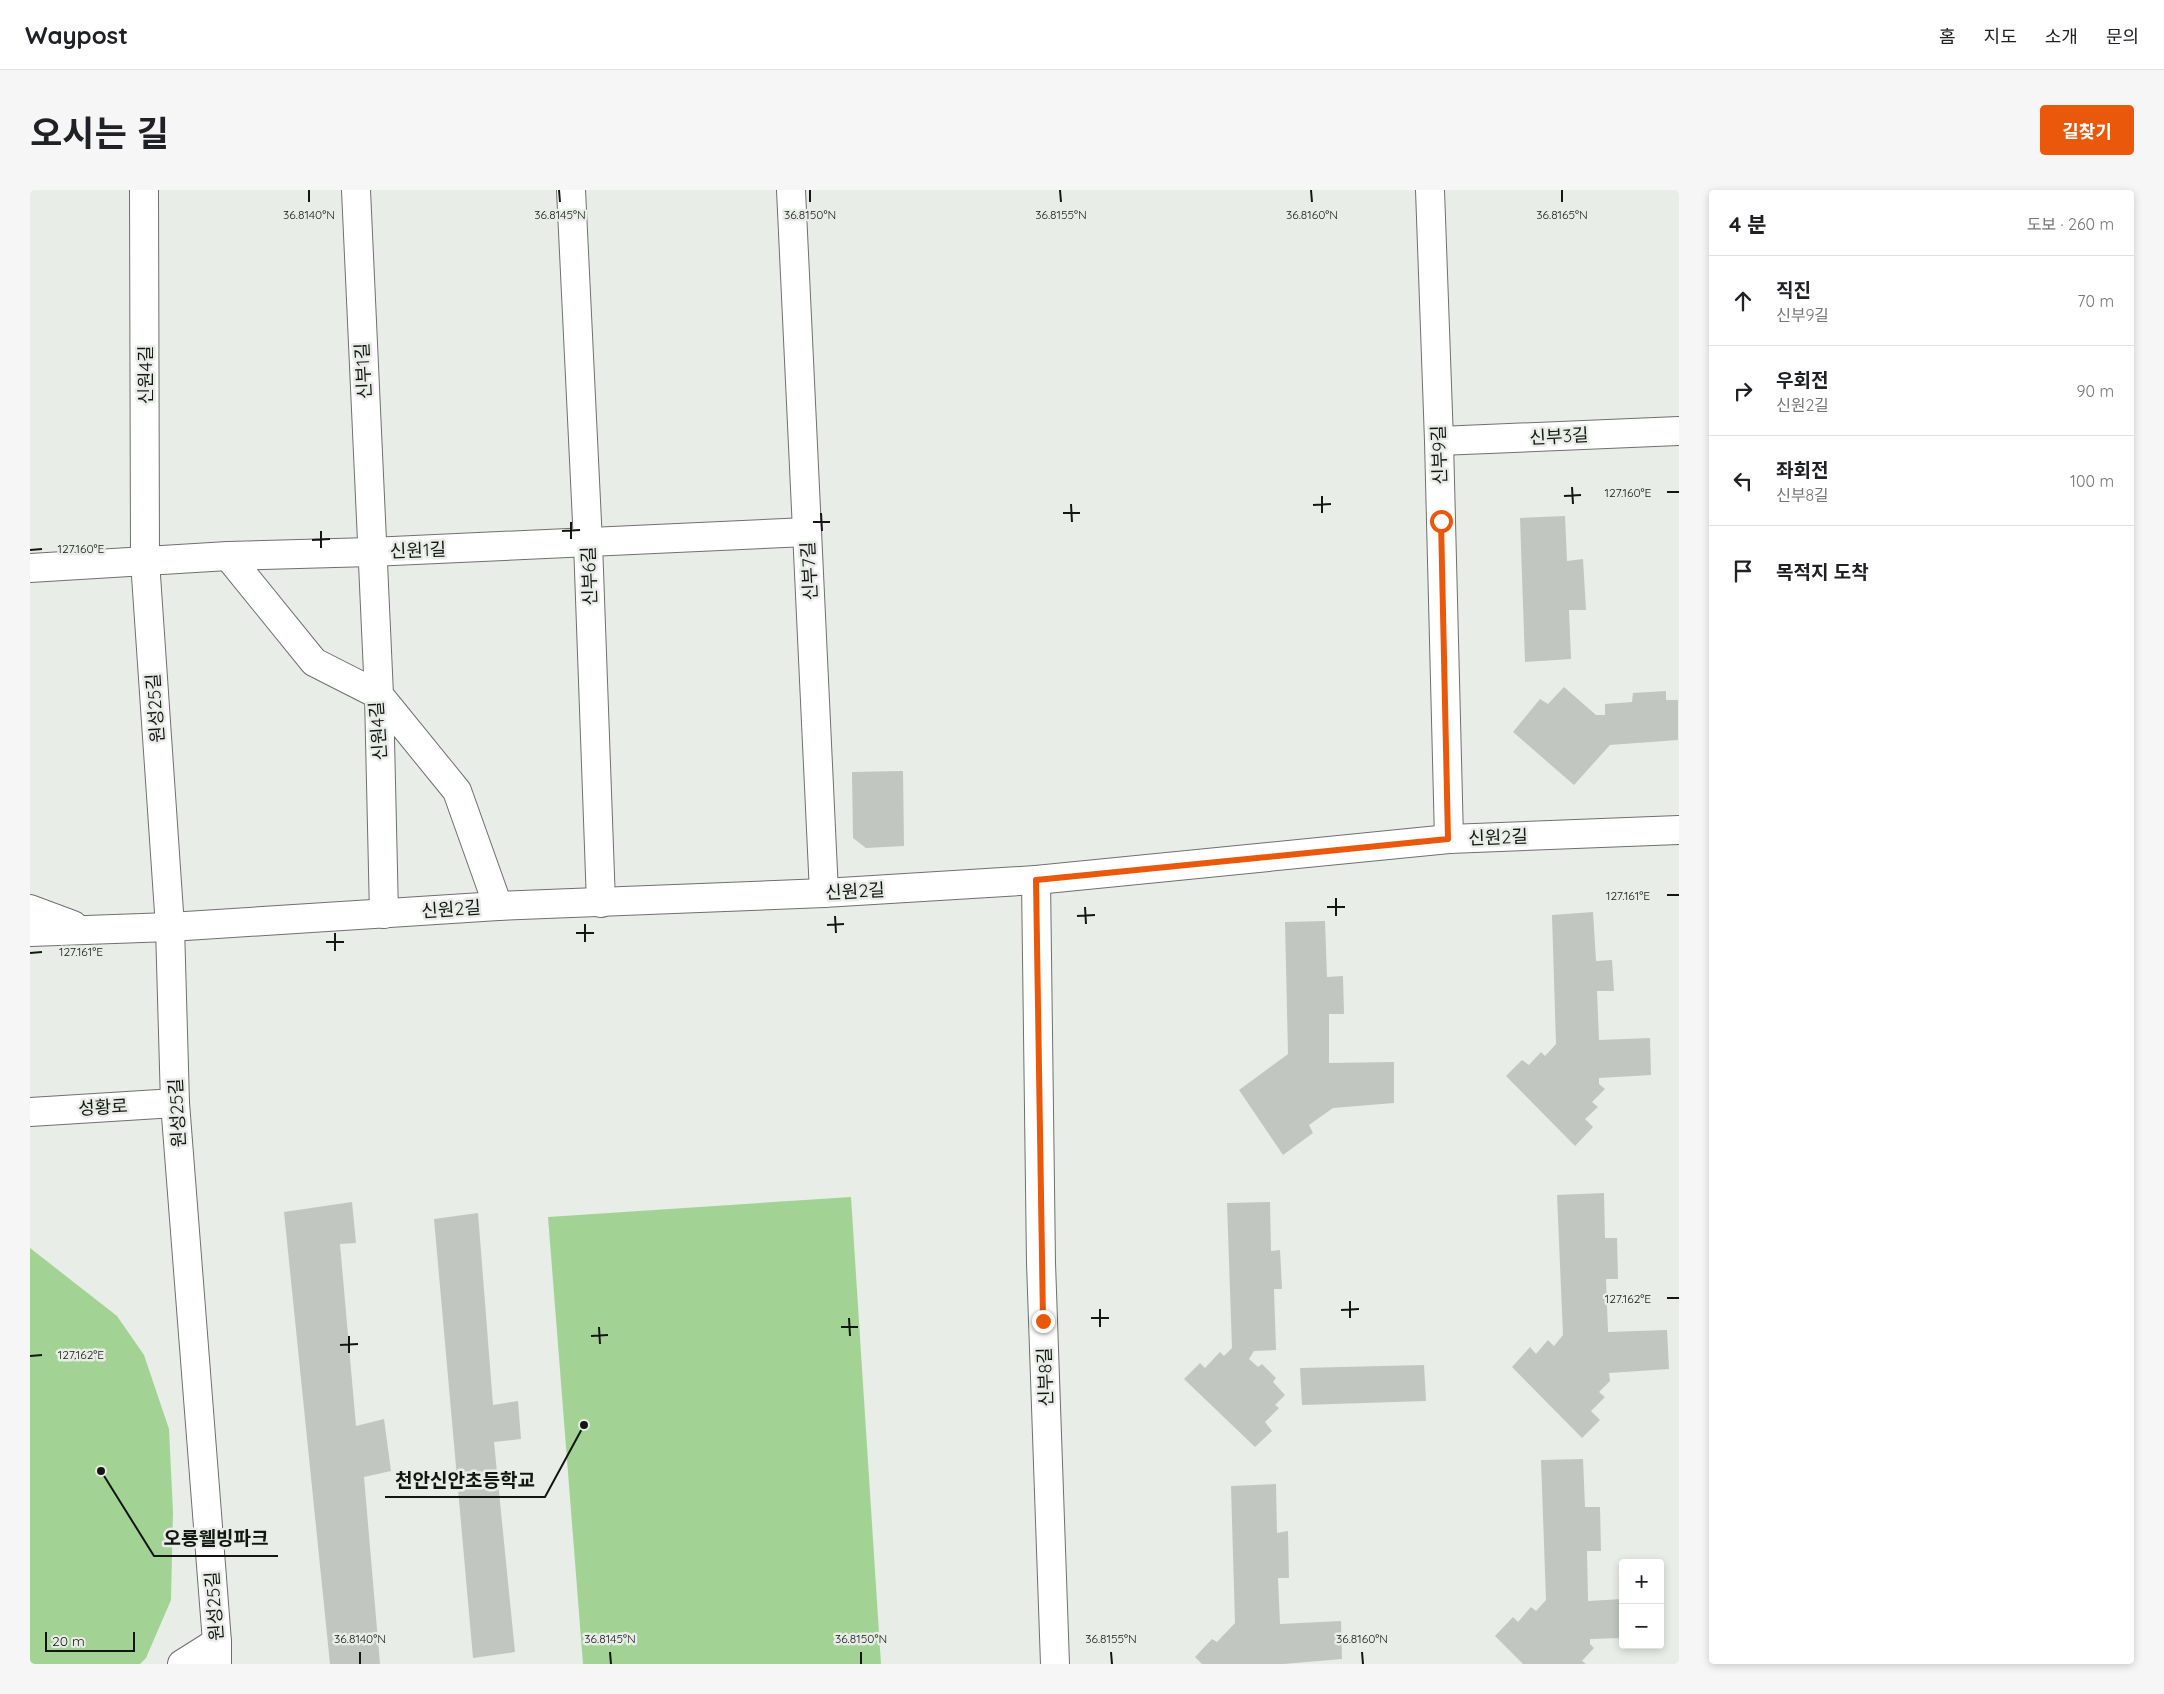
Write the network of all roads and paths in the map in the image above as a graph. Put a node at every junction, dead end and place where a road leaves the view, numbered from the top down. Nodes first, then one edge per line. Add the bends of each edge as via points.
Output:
1 (144, 190) edge
2 (356, 190) edge
3 (571, 190) edge
4 (791, 190) edge
5 (1430, 190) edge
6 (1679, 430) edge
7 (1439, 441) junction
8 (807, 532) junction
9 (588, 543) junction
10 (371, 552) junction
11 (228, 556) junction
12 (145, 561) junction
13 (30, 568) edge
14 (379, 695) junction
15 (1679, 830) edge
16 (1448, 839) junction
17 (1036, 880) junction
18 (824, 893) junction
19 (601, 903) junction
20 (498, 906) junction
21 (30, 909) edge
22 (384, 914) junction
23 (170, 927) junction
24 (83, 929) junction
25 (30, 932) edge
26 (175, 1103) junction
27 (30, 1112) edge
28 (217, 1653) edge
29 (182, 1664) edge
30 (1054, 1664) edge

1 - 12 street, 신원4길
2 - 10 street, 신부1길
3 - 9 street, 신부6길
4 - 8 street, 신부7길
5 - 7 street, 신부9길
6 - 7 street, 신부3길
7 - 16 street, 신부9길
8 - 9 street, 신원1길
8 - 18 street, 신부7길
9 - 10 street, 신원1길
9 - 19 street, 신부6길
10 - 11 street, 신원1길
10 - 14 street, 신부1길
11 - 12 street, 신원1길
11 - 14 street, 신원4길 via 314,662
12 - 13 street, 신원1길
12 - 23 street, 원성25길
14 - 20 street via 457,791
14 - 22 street, 신원4길
15 - 16 street, 신원2길
16 - 17 street, 신원2길
17 - 18 street, 신원2길
17 - 30 street, 신부8길 via 1041,1263
18 - 19 street, 신원2길
19 - 20 street, 신원2길
20 - 22 street, 신원2길
21 - 24 street
22 - 23 street, 신원2길
23 - 24 street, 신원2길
23 - 26 street, 원성25길
24 - 25 street, 신원2길
26 - 27 street, 성황로
26 - 28 street, 원성25길
28 - 29 street

